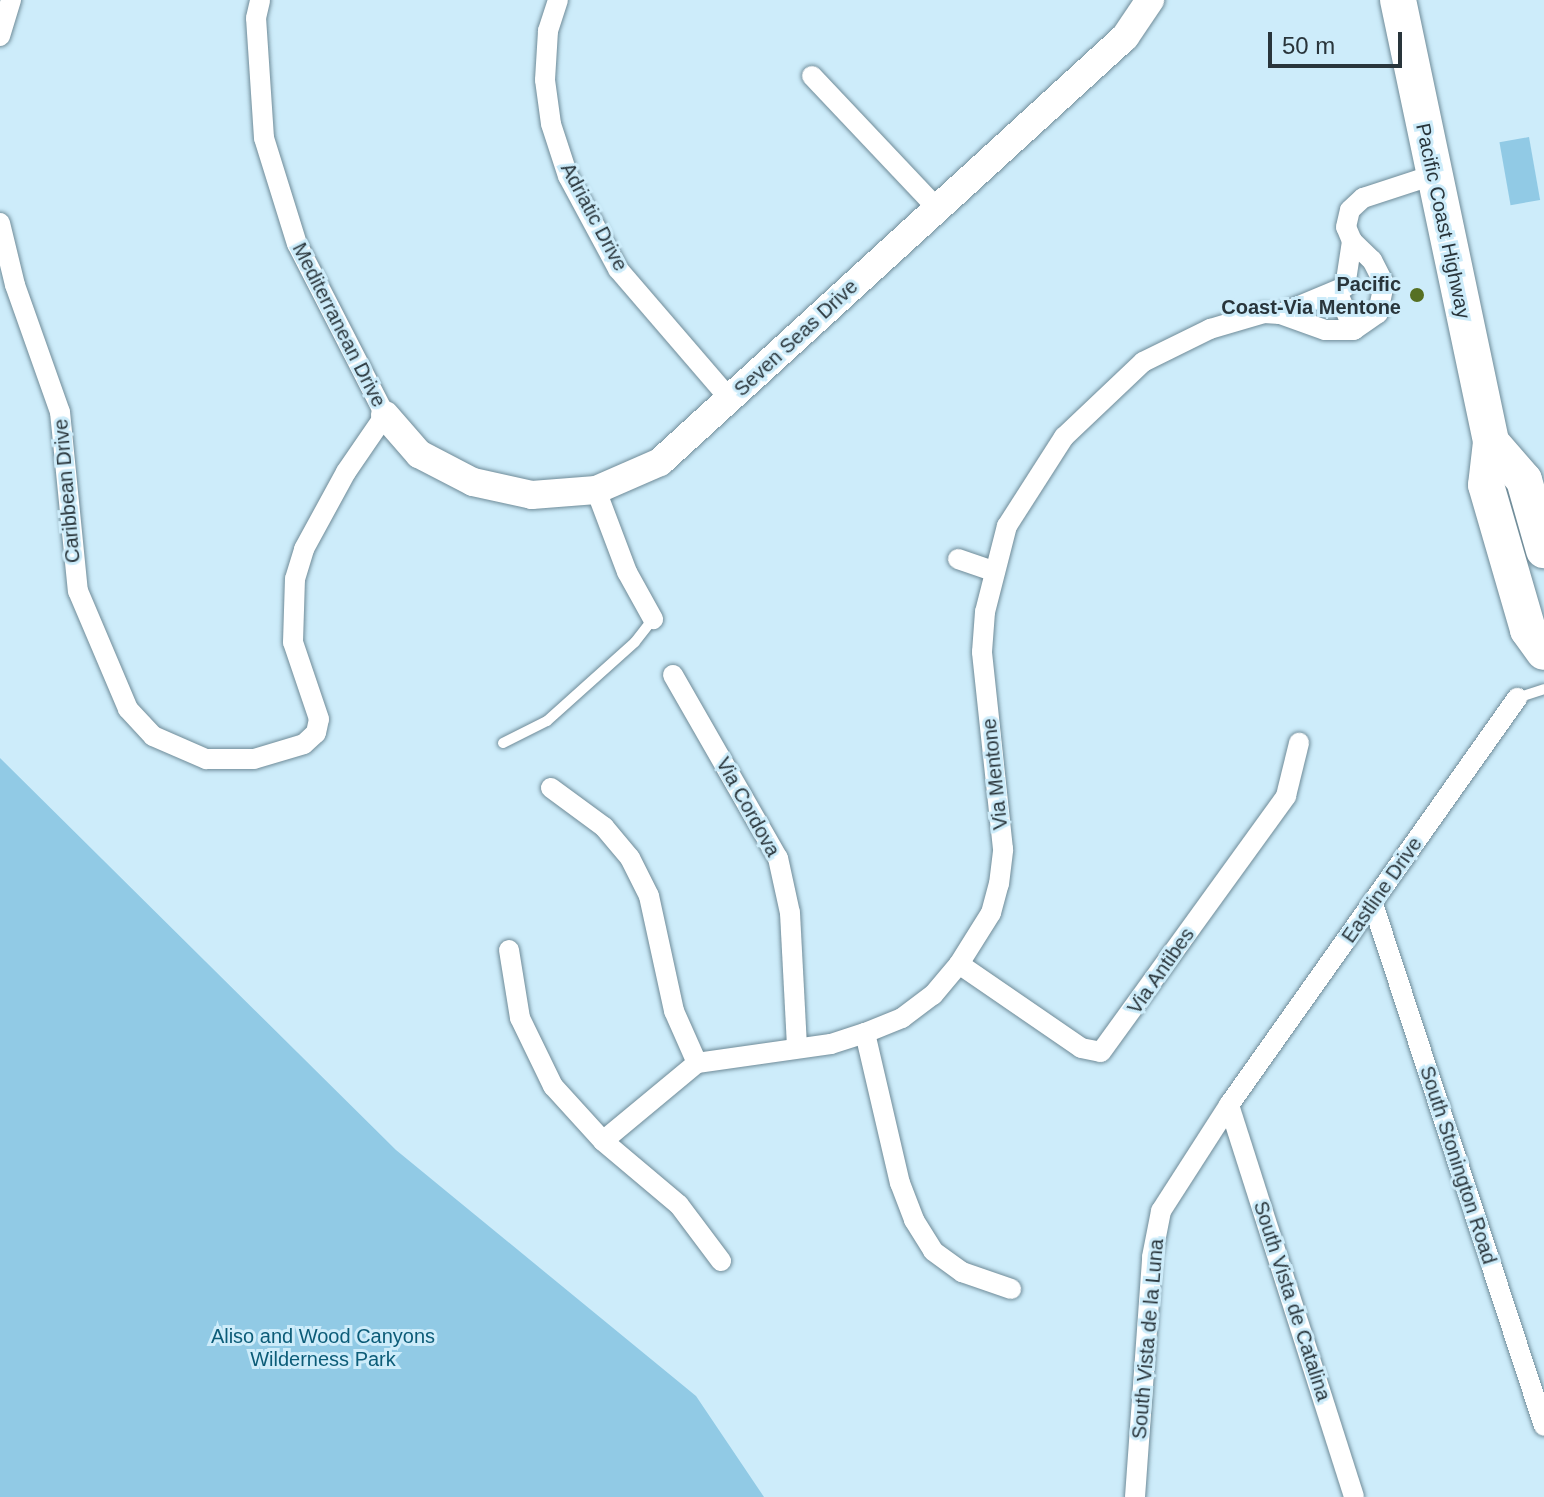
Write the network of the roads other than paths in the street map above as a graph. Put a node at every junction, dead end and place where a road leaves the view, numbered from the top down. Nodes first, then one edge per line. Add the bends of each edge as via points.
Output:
1 (11, 0) edge
2 (260, 0) edge
3 (558, 0) edge
4 (1150, 0) edge
5 (1398, 0) edge
6 (0, 36) edge
7 (812, 76) dead end
8 (1433, 175) junction
9 (937, 208) junction
10 (0, 223) edge
11 (1352, 241) junction
12 (1338, 294) junction
13 (1280, 314) junction
14 (1354, 330) junction
15 (730, 399) junction
16 (385, 415) junction
17 (1491, 442) junction
18 (596, 490) junction
19 (1544, 550) edge
20 (958, 559) dead end
21 (993, 571) junction
22 (653, 619) joint
23 (1544, 652) edge
24 (673, 675) dead end
25 (1544, 689) edge
26 (1517, 698) joint
27 (503, 743) dead end
28 (1299, 743) dead end
29 (551, 788) dead end
30 (1373, 904) junction
31 (509, 950) dead end
32 (959, 964) junction
33 (865, 1033) junction
34 (797, 1045) junction
35 (697, 1063) junction
36 (1229, 1105) junction
37 (603, 1141) junction
38 (721, 1261) dead end
39 (1011, 1289) dead end
40 (1544, 1426) edge
41 (1135, 1497) edge
42 (1354, 1497) edge

1 - 6 street
2 - 16 street, Mediterranean Drive via 256,18 264,138 297,244
3 - 15 street, Adriatic Drive via 548,31 545,80 551,124 568,176 618,269
4 - 9 street, Seven Seas Drive via 1125,37
5 - 8 highway, Pacific Coast Highway
7 - 9 street
8 - 11 street via 1363,198 1350,210 1346,227
8 - 17 highway, Pacific Coast Highway
9 - 15 street, Seven Seas Drive
10 - 16 street, Caribbean Drive via 15,285 60,412 72,555 82,606 128,709 163,742 197,757 239,761 295,749 316,733 318,711 291,630 295,579 304,549 346,472
11 - 12 street via 1350,272
11 - 14 street via 1372,260 1384,284 1378,313
12 - 13 street, Via Mentone
12 - 14 street
13 - 14 street, Via Mentone via 1325,330
13 - 21 street, Via Mentone via 1264,313 1210,329 1143,362 1114,385 1044,465 1007,526
15 - 18 street, Seven Seas Drive via 660,462
16 - 18 street, Seven Seas Drive via 419,454 473,482 532,495
17 - 19 highway, Pacific Coast Highway via 1524,480
17 - 23 highway, Pacific Coast Highway via 1486,485 1528,630
18 - 22 street via 627,572
20 - 21 street
21 - 32 street, Via Mentone via 982,652 1003,849 991,913
22 - 27 lane via 555,715
24 - 34 street, Via Cordova via 778,858 790,913
25 - 26 lane, Eastline Drive
26 - 30 street, Eastline Drive
28 - 32 street, Via Antibes via 1286,796 1101,1052 1081,1048
29 - 35 street via 604,827 630,858 649,896 674,1011
30 - 36 street, Eastline Drive
30 - 40 street, South Stonington Road
31 - 37 street via 520,1018 553,1086
32 - 33 street, Via Mentone via 912,1010
33 - 34 street, Via Mentone via 831,1044
33 - 39 street via 900,1183 914,1220 933,1251 962,1272
34 - 35 street, Via Mentone
35 - 37 street, Via Mentone
36 - 41 street, South Vista de la Luna via 1161,1211 1152,1257
36 - 42 street, South Vista de Catalina
37 - 38 street via 679,1205

